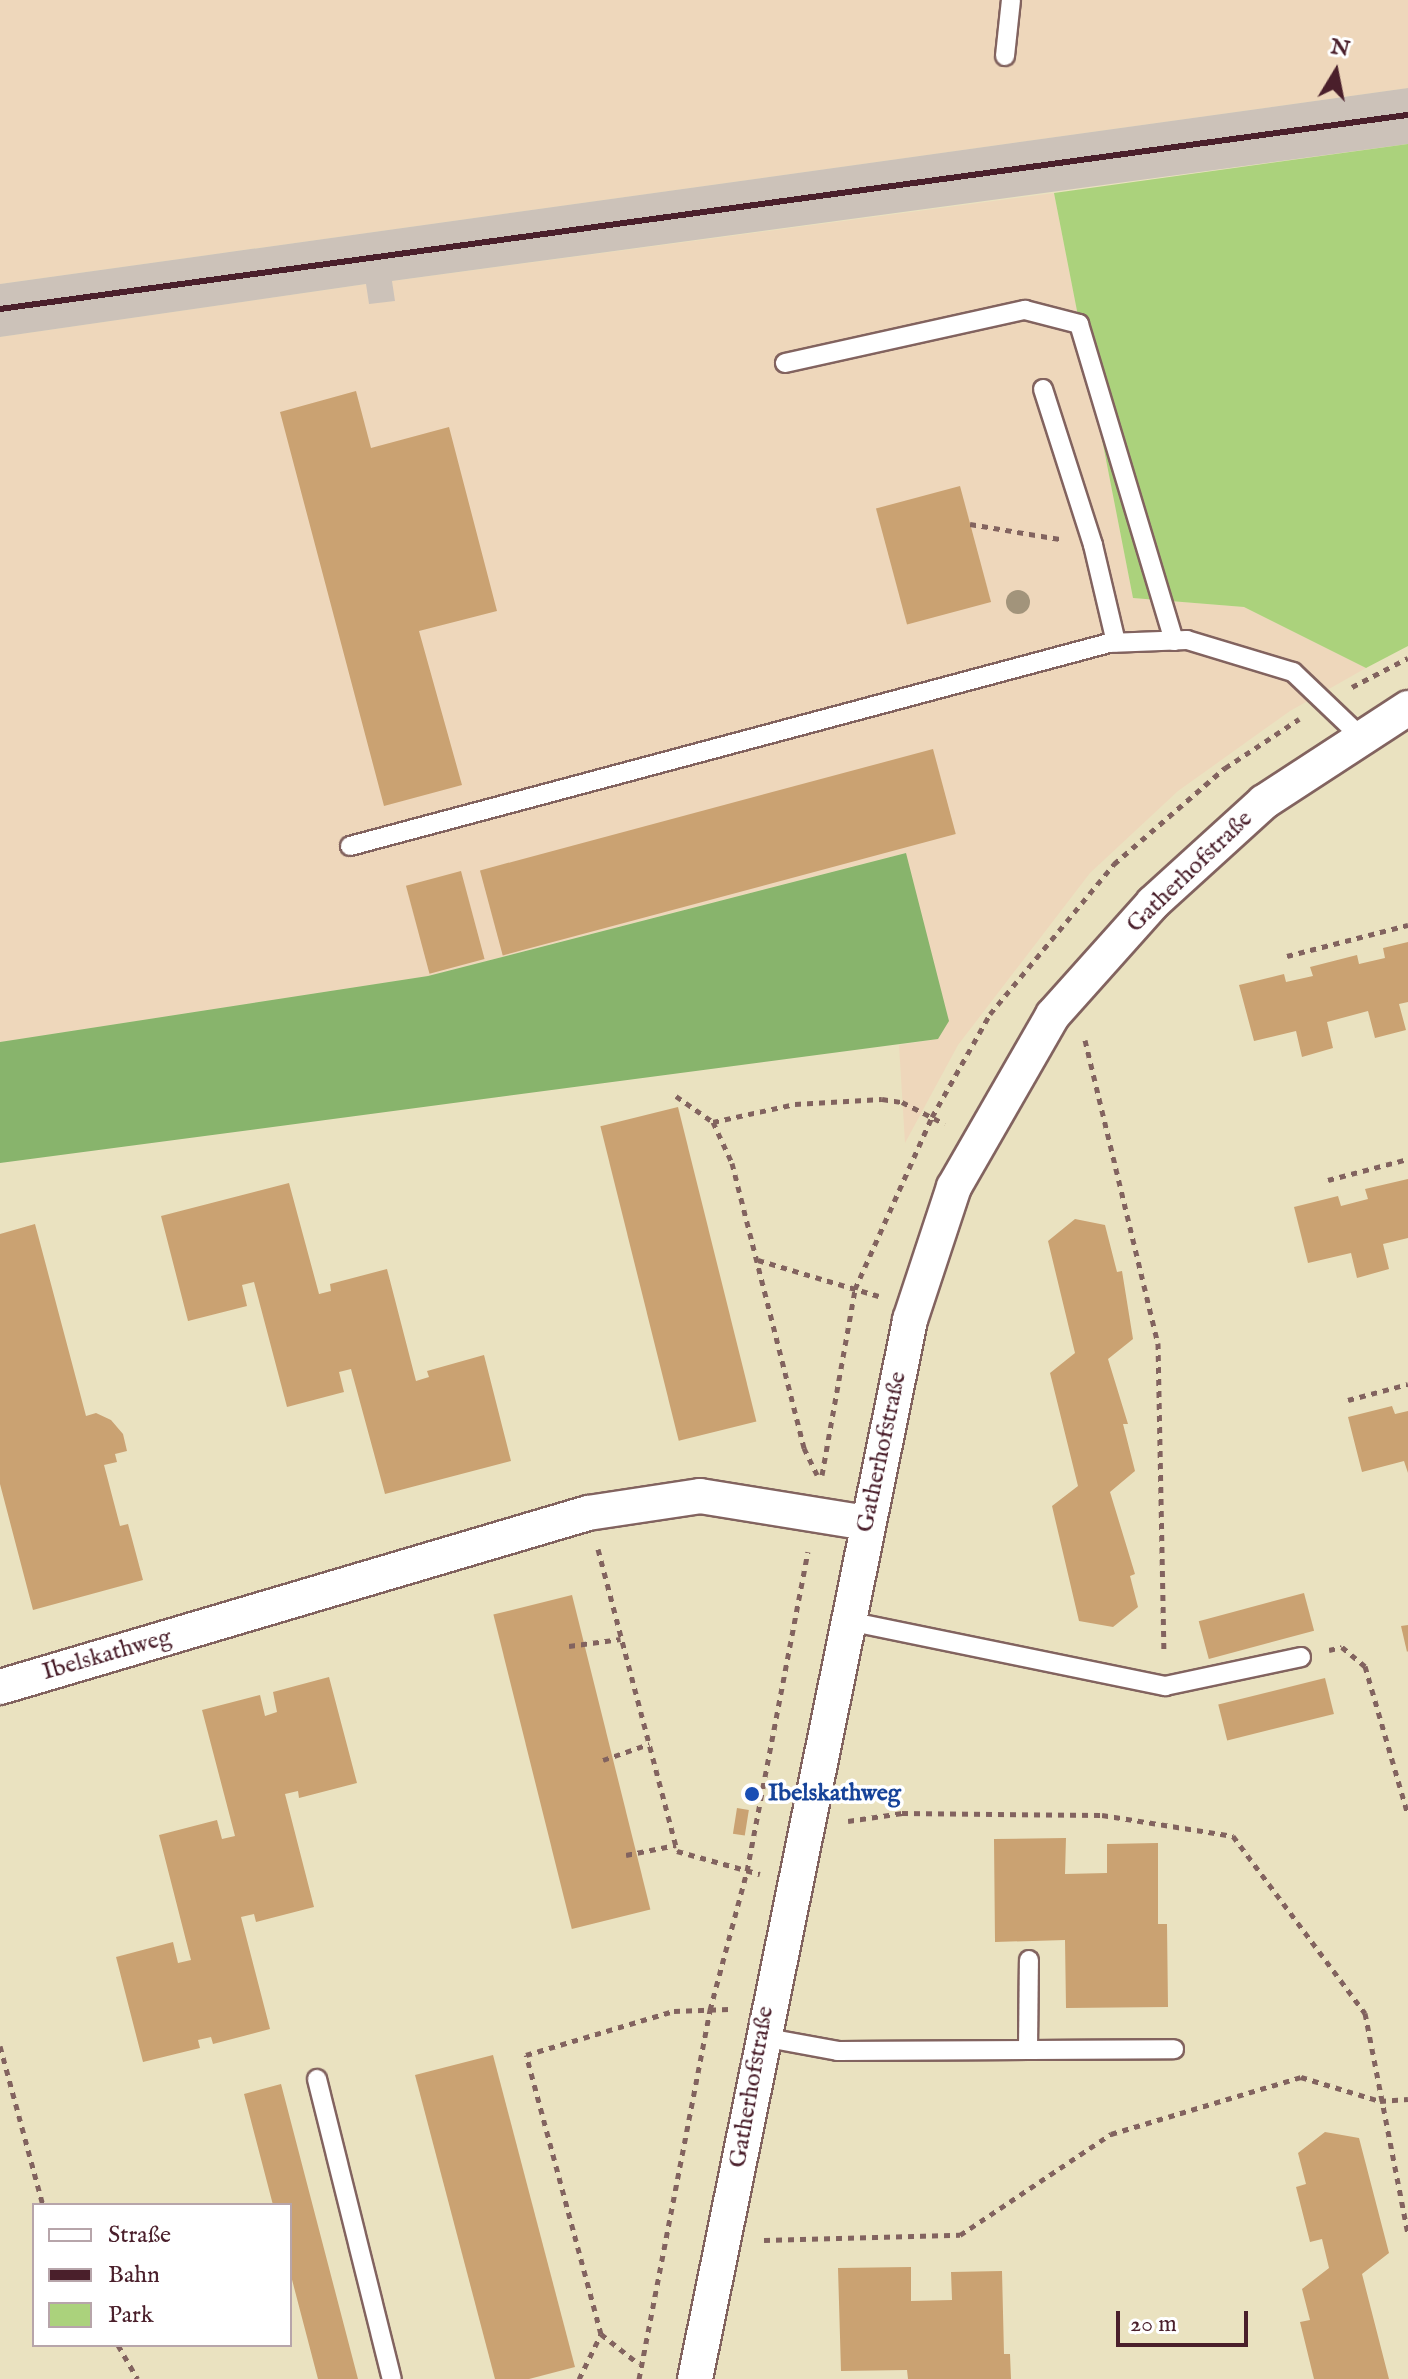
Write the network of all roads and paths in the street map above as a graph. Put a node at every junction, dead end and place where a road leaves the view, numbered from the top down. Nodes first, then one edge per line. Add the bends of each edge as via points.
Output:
1 (1011, 0) edge
2 (1005, 56) dead end
3 (785, 363) dead end
4 (1043, 389) dead end
5 (970, 524) dead end
6 (1093, 545) junction
7 (1174, 641) junction
8 (1116, 642) junction
9 (1408, 708) edge
10 (1362, 738) junction
11 (350, 846) dead end
12 (1408, 925) edge
13 (1287, 956) dead end
14 (1073, 992) junction
15 (676, 1096) dead end
16 (713, 1122) junction
17 (979, 1144) junction
18 (1408, 1159) edge
19 (1328, 1180) dead end
20 (757, 1260) junction
21 (851, 1287) dead end
22 (1408, 1384) edge
23 (1348, 1400) dead end
24 (821, 1483) dead end
25 (588, 1513) junction
26 (867, 1523) junction
27 (848, 1621) junction
28 (621, 1639) junction
29 (569, 1646) dead end
30 (1301, 1657) joint
31 (1165, 1686) junction
32 (0, 1687) edge
33 (649, 1744) junction
34 (603, 1760) dead end
35 (1408, 1815) edge
36 (805, 1828) junction
37 (676, 1845) junction
38 (626, 1855) dead end
39 (793, 1884) junction
40 (1029, 1960) dead end
41 (764, 2023) junction
42 (0, 2046) edge
43 (1028, 2049) junction
44 (1174, 2049) dead end
45 (317, 2079) dead end
46 (1408, 2099) edge
47 (1380, 2101) junction
48 (42, 2203) edge
49 (1408, 2235) edge
50 (724, 2240) junction
51 (601, 2334) junction
52 (119, 2347) edge
53 (639, 2364) dead end
54 (138, 2379) edge
55 (392, 2379) edge
56 (579, 2379) edge
57 (695, 2379) edge

1 - 2 lane
3 - 7 lane via 1025,310 1079,324
4 - 6 lane
5 - 6 path
6 - 8 lane
7 - 8 lane
7 - 10 lane via 1293,672
8 - 11 lane
9 - 10 street, Gatherhofstraße
10 - 14 street, Gatherhofstraße via 1264,802 1153,903
12 - 13 path
14 - 17 street, Gatherhofstraße via 1053,1015
14 - 31 path via 1158,1343
15 - 16 path
16 - 17 path via 795,1104 882,1099 902,1102
16 - 20 path via 732,1163
17 - 26 street, Gatherhofstraße via 954,1187 910,1320
18 - 19 path
20 - 21 path
20 - 24 path via 804,1448
22 - 23 path
25 - 26 street, Ibelskathweg via 700,1496
25 - 28 path
25 - 32 street, Ibelskathweg
26 - 27 street, Gatherhofstraße
27 - 31 lane
27 - 36 street, Gatherhofstraße
28 - 29 path
28 - 33 path
30 - 31 lane
30 - 35 path via 1342,1647 1365,1666
33 - 34 path
33 - 37 path
36 - 39 street, Gatherhofstraße
36 - 47 path via 902,1813 1102,1815 1233,1836 1365,2013
37 - 38 path
37 - 39 path via 677,1851
39 - 41 street, Gatherhofstraße
40 - 43 lane
41 - 43 lane via 838,2051
41 - 50 street, Gatherhofstraße
41 - 51 path via 674,2011 526,2055
42 - 48 path
43 - 44 lane
45 - 55 lane
46 - 47 path
47 - 49 path
47 - 50 path via 1301,2077 1111,2134 960,2235
50 - 57 street, Gatherhofstraße
51 - 53 path
51 - 56 path
52 - 54 path

